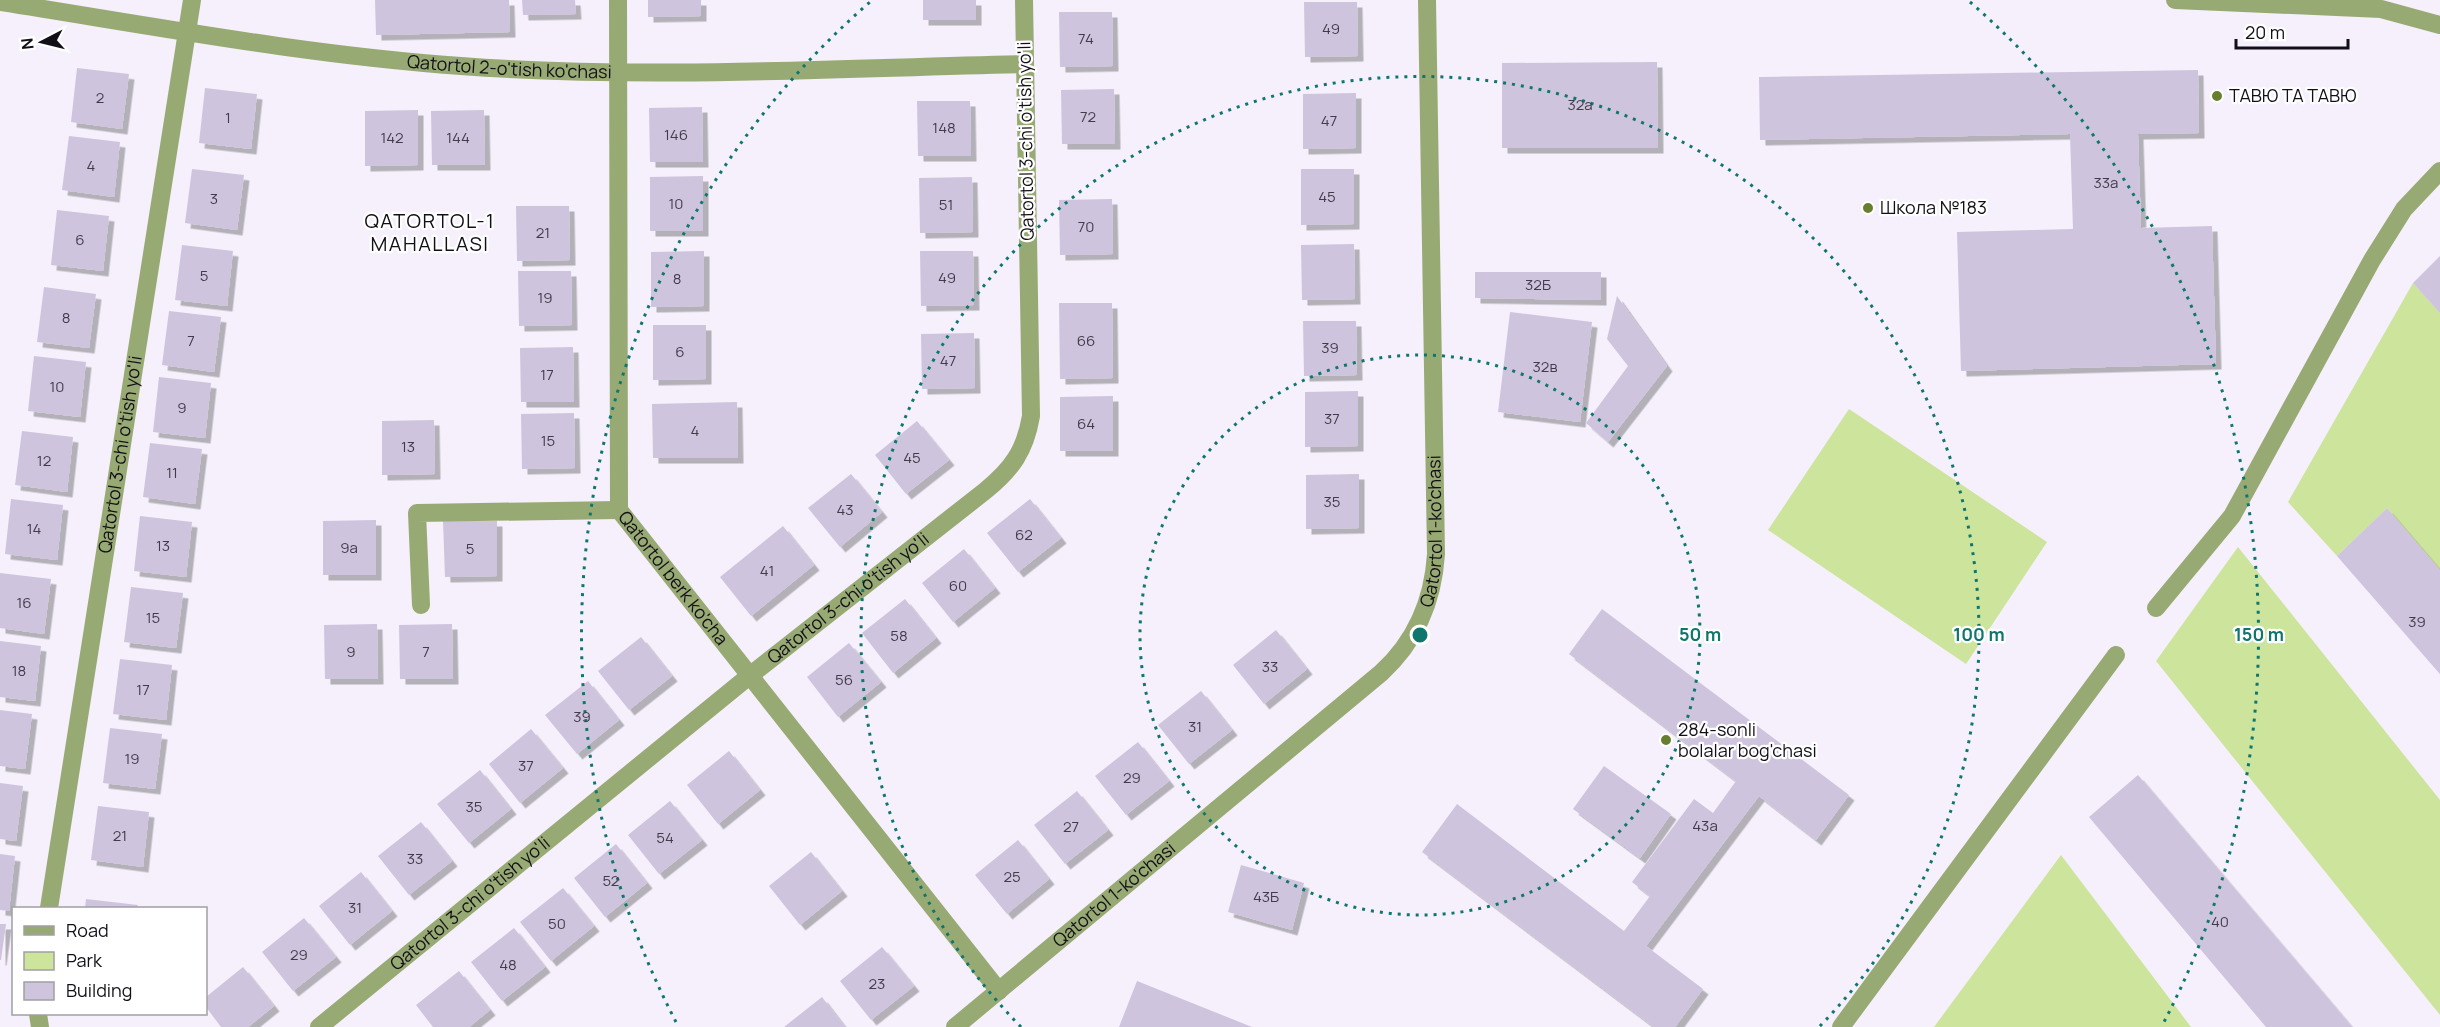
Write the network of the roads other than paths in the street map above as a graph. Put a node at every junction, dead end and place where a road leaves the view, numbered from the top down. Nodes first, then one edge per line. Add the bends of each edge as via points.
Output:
1 (192, 0) edge
2 (618, 0) edge
3 (1024, 0) edge
4 (1427, 0) edge
5 (2175, 0) edge
6 (0, 2) edge
7 (2440, 25) edge
8 (187, 31) junction
9 (1024, 64) junction
10 (619, 73) junction
11 (2440, 171) edge
12 (618, 510) junction
13 (420, 605) dead end
14 (2156, 608) dead end
15 (2116, 654) dead end
16 (748, 677) junction
17 (49, 907) edge
18 (999, 991) junction
19 (959, 1026) edge
20 (319, 1027) edge
21 (1840, 1027) edge

1 - 8 street, Qatortol 3-chi o'tish yo'li
2 - 10 street, Qatortol berk ko'cha
3 - 9 street, Qatortol 3-chi o'tish yo'li
4 - 18 street, Qatortol 1-ko'chasi via 1436,555 1420,623 1398,658 1381,673
5 - 7 street via 2381,9
6 - 8 street, Qatortol 2-o'tish ko'chasi
8 - 10 street, Qatortol 2-o'tish ko'chasi via 450,65
8 - 17 street, Qatortol 3-chi o'tish yo'li
9 - 10 street, Qatortol 2-o'tish ko'chasi
9 - 16 street, Qatortol 3-chi o'tish yo'li via 1031,416 1017,459 1004,476
10 - 12 street, Qatortol berk ko'cha
11 - 14 street via 2404,208 2372,260 2232,516
12 - 13 street via 417,513
12 - 16 street, Qatortol berk ko'cha
15 - 21 street
16 - 18 street, Qatortol berk ko'cha
16 - 20 street, Qatortol 3-chi o'tish yo'li
18 - 19 street, Qatortol 1-ko'chasi

